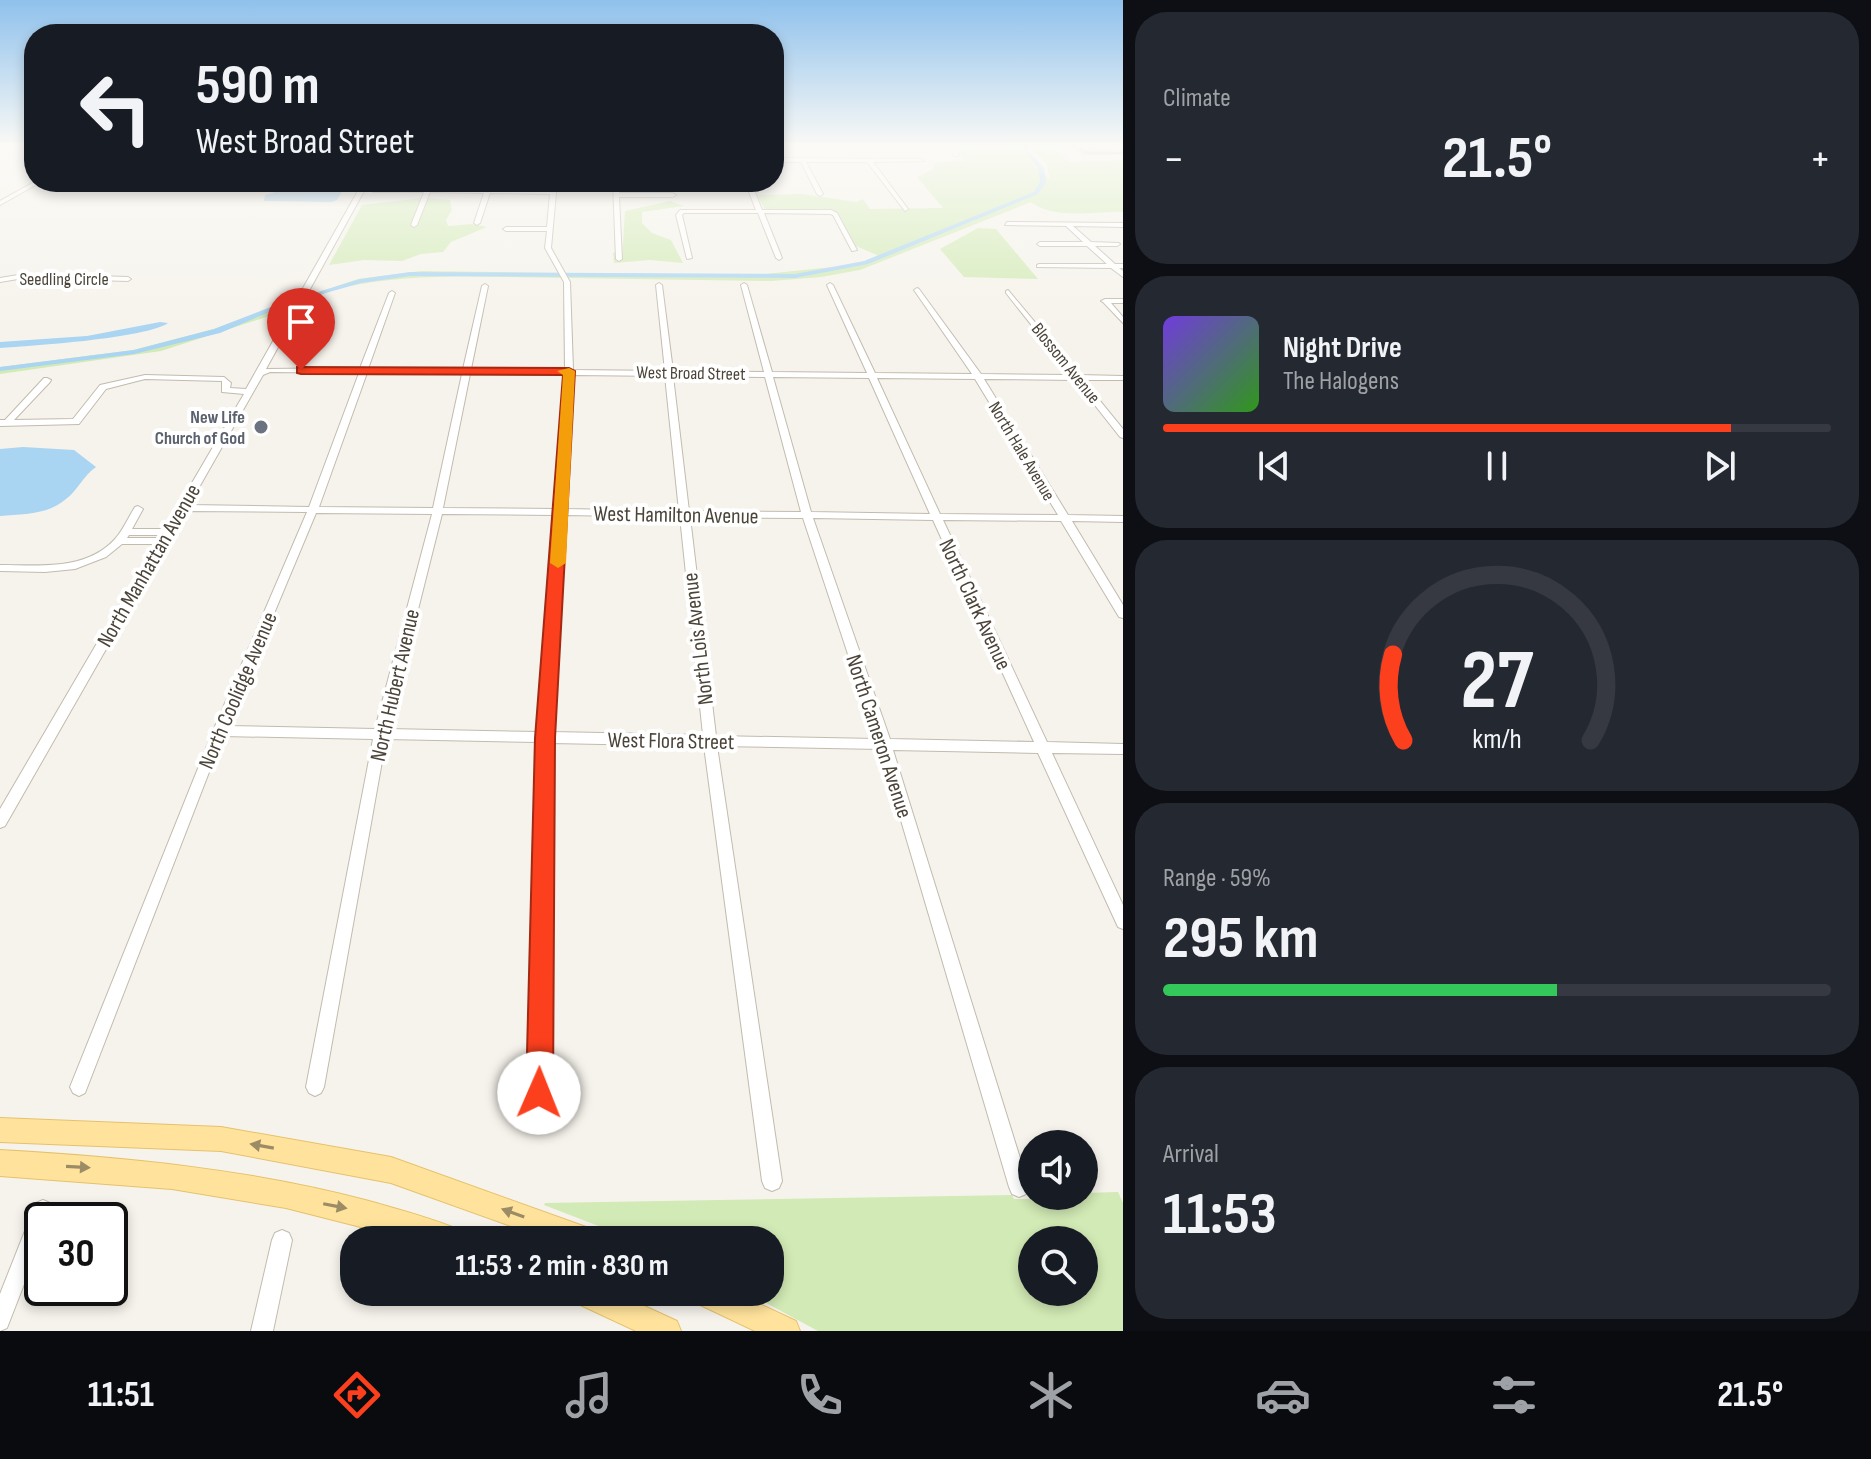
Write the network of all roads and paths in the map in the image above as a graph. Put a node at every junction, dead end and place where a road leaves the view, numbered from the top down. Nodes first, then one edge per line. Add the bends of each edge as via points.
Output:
1 (357, 208) edge
2 (420, 208) edge
3 (482, 208) edge
4 (552, 208) edge
5 (617, 208) edge
6 (759, 208) edge
7 (760, 211) junction
8 (477, 223) dead end
9 (1007, 224) dead end
10 (414, 225) dead end
11 (1068, 225) junction
12 (1123, 225) edge
13 (506, 229) dead end
14 (550, 229) junction
15 (1040, 244) dead end
16 (1117, 244) dead end
17 (1089, 245) junction
18 (854, 250) dead end
19 (689, 258) dead end
20 (779, 258) dead end
21 (619, 259) dead end
22 (1039, 266) dead end
23 (1113, 266) junction
24 (1123, 266) edge
25 (1123, 275) edge
26 (128, 279) dead end
27 (0, 280) edge
28 (659, 285) dead end
29 (744, 285) dead end
30 (830, 285) dead end
31 (485, 286) dead end
32 (917, 290) dead end
33 (1008, 292) dead end
34 (392, 293) dead end
35 (1123, 301) edge
36 (307, 318) dead end
37 (1123, 321) edge
38 (282, 333) junction
39 (299, 334) junction
40 (291, 350) dead end
41 (362, 371) junction
42 (467, 371) junction
43 (569, 371) junction
44 (260, 373) junction
45 (670, 373) junction
46 (769, 375) junction
47 (977, 375) junction
48 (871, 376) junction
49 (1078, 377) junction
50 (1123, 378) edge
51 (47, 380) dead end
52 (247, 392) junction
53 (4, 422) edge
54 (1123, 435) edge
55 (181, 508) junction
56 (138, 509) dead end
57 (313, 509) junction
58 (438, 509) junction
59 (562, 512) junction
60 (682, 514) junction
61 (807, 516) junction
62 (936, 517) junction
63 (1063, 518) junction
64 (1123, 519) edge
65 (122, 536) junction
66 (165, 536) junction
67 (0, 568) edge
68 (1123, 614) edge
69 (219, 731) junction
70 (380, 736) junction
71 (545, 738) junction
72 (710, 741) junction
73 (884, 742) junction
74 (1041, 747) junction
75 (1123, 749) edge
76 (0, 822) edge
77 (1123, 922) edge
78 (79, 1087) dead end
79 (315, 1087) dead end
80 (539, 1123) dead end
81 (0, 1130) edge
82 (0, 1163) edge
83 (772, 1181) dead end
84 (1018, 1184) edge
85 (406, 1226) edge
86 (547, 1226) edge
87 (282, 1240) dead end
88 (24, 1259) edge
89 (614, 1306) edge
90 (733, 1306) edge
91 (0, 1321) edge
92 (262, 1331) edge
93 (667, 1331) edge
94 (786, 1331) edge

1 - 38 street, North Manhattan Avenue
2 - 10 street
3 - 8 street
4 - 14 street
5 - 21 street
6 - 7 street
7 - 18 street via 835,214
7 - 19 street via 679,215
7 - 20 street
9 - 11 street
11 - 12 street
11 - 17 street
13 - 14 street
14 - 43 street via 551,258 564,274
15 - 17 street
16 - 17 street
17 - 23 street
22 - 23 street
23 - 24 street
23 - 25 street
26 - 27 street, Seedling Circle
28 - 45 street, North Lois Avenue
29 - 46 street, North Cameron Avenue
30 - 48 street, North Clark Avenue
31 - 42 street, North Hubert Avenue
32 - 47 street, North Hale Avenue
33 - 49 street, Blossom Avenue
34 - 41 street, North Coolidge Avenue
35 - 37 street via 1105,301
36 - 39 street
38 - 39 street
38 - 44 street, North Manhattan Avenue
39 - 40 street
41 - 42 street, West Broad Street
41 - 44 street, West Broad Street
41 - 57 street, North Coolidge Avenue
42 - 43 street, West Broad Street
42 - 58 street, North Hubert Avenue
43 - 45 street, West Broad Street
43 - 59 street
44 - 52 street, North Manhattan Avenue
45 - 46 street, West Broad Street
45 - 60 street, North Lois Avenue
46 - 48 street, West Broad Street
46 - 61 street, North Cameron Avenue
47 - 48 street, West Broad Street
47 - 49 street, West Broad Street
47 - 63 street, North Hale Avenue
48 - 62 street, North Clark Avenue
49 - 50 street, West Broad Street
49 - 54 street, Blossom Avenue
51 - 53 street
52 - 53 street via 225,390 224,379 145,377 103,387 76,422
52 - 55 street, North Manhattan Avenue
55 - 57 street, West Hamilton Avenue
55 - 66 street, North Manhattan Avenue
56 - 65 street
57 - 58 street, West Hamilton Avenue
57 - 69 street, North Coolidge Avenue
58 - 59 street, West Hamilton Avenue
58 - 70 street, North Hubert Avenue
59 - 60 street, West Hamilton Avenue
59 - 71 street
60 - 61 street, West Hamilton Avenue
60 - 72 street, North Lois Avenue
61 - 62 street, West Hamilton Avenue
61 - 73 street, North Cameron Avenue
62 - 63 street, West Hamilton Avenue
62 - 74 street, North Clark Avenue
63 - 64 street, West Hamilton Avenue
63 - 68 street, North Hale Avenue
65 - 66 street
65 - 67 street via 96,559 62,568
66 - 76 street, North Manhattan Avenue
69 - 70 street, West Flora Street
69 - 78 street, North Coolidge Avenue
70 - 71 street, West Flora Street
70 - 79 street, North Hubert Avenue
71 - 72 street, West Flora Street
71 - 80 street
72 - 73 street, West Flora Street
72 - 83 street, North Lois Avenue
73 - 74 street, West Flora Street
73 - 84 street, North Cameron Avenue
74 - 75 street, West Flora Street
74 - 77 street, North Clark Avenue
86 -> 81 main road via 391,1170 221,1139
82 -> 85 main road via 198,1179 349,1209
87 - 92 street
88 - 91 street
89 - 93 main road
90 - 94 main road

